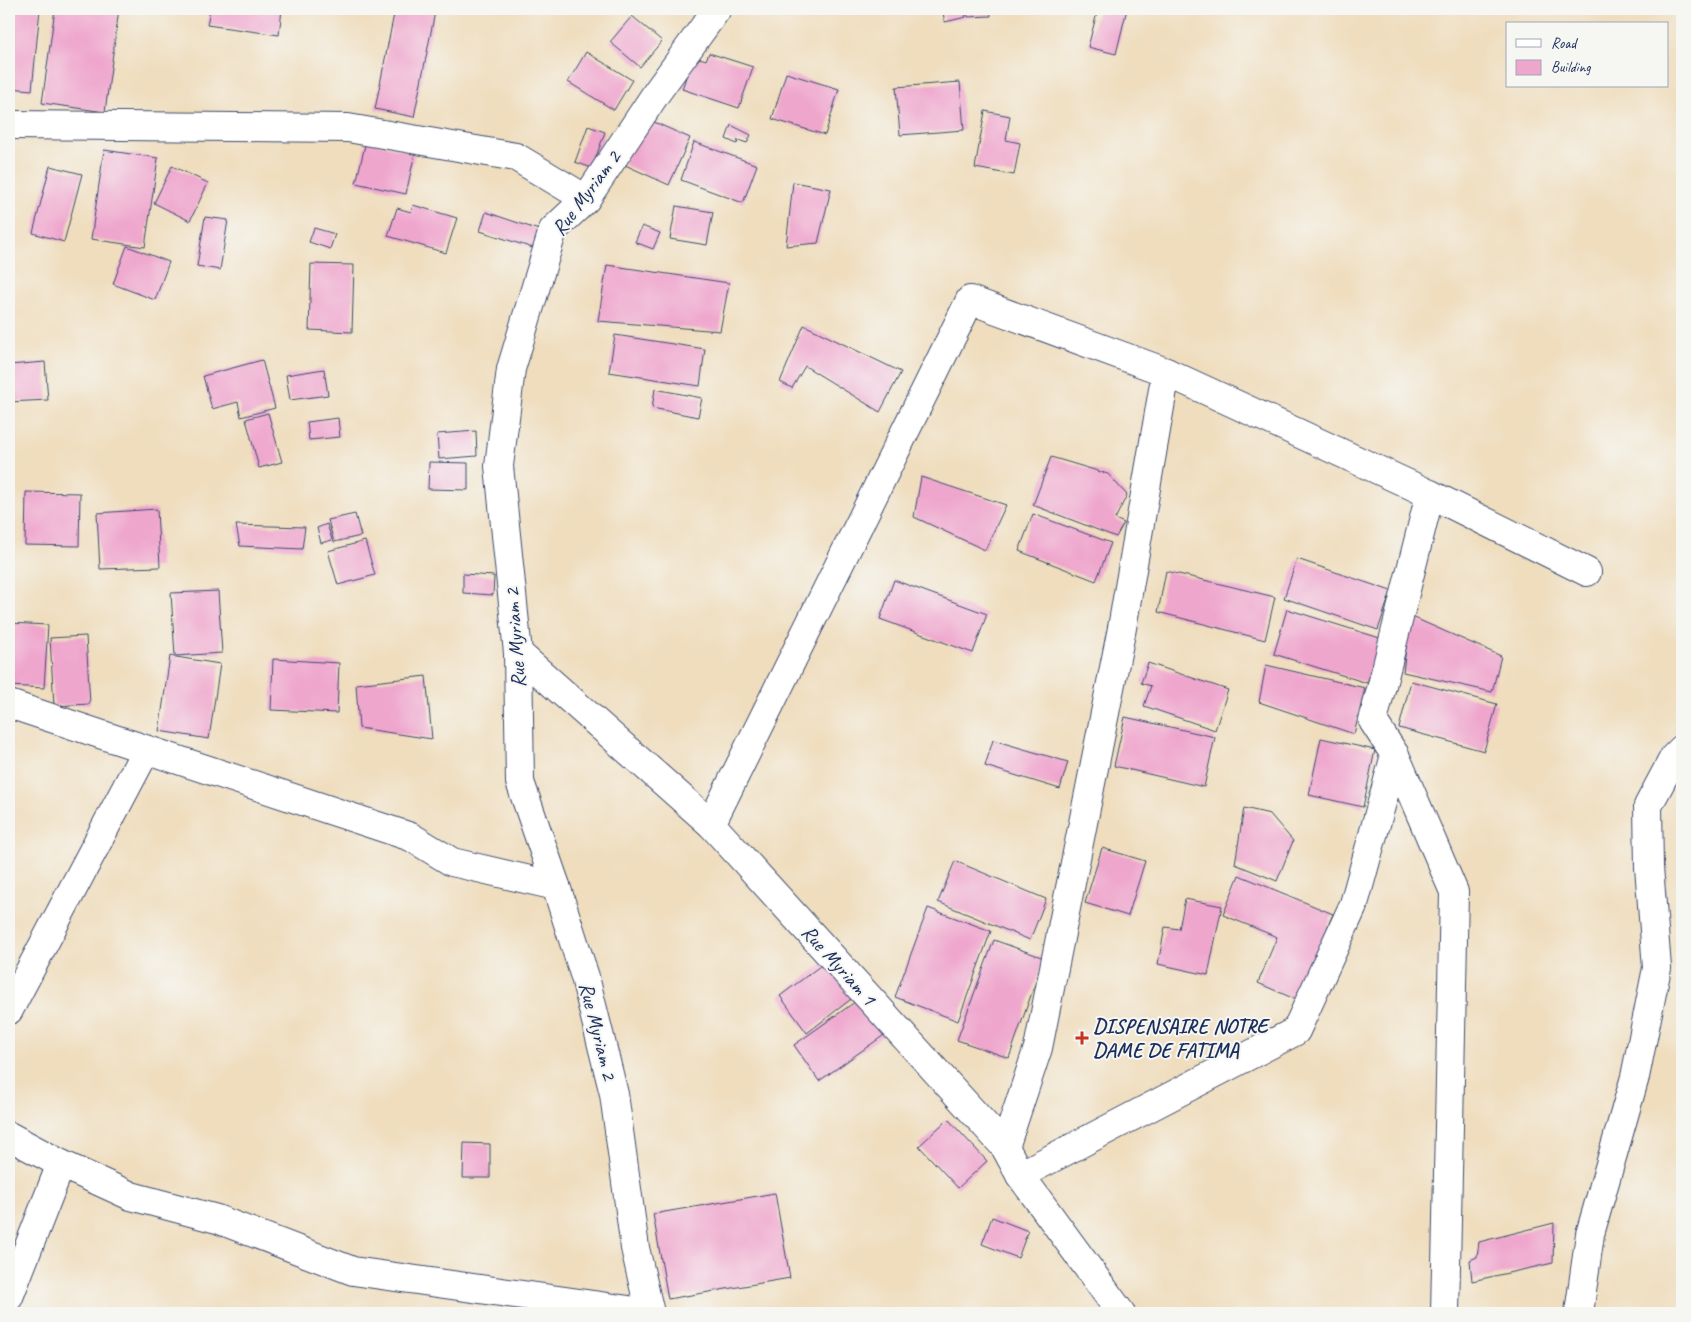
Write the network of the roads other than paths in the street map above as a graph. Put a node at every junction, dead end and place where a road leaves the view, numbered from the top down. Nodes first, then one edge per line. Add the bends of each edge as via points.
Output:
1 (717, 9) edge
2 (9, 125) edge
3 (586, 199) junction
4 (1166, 372) junction
5 (1430, 494) junction
6 (1587, 572) dead end
7 (518, 653) junction
8 (9, 704) edge
9 (1682, 749) edge
10 (146, 750) junction
11 (1395, 755) junction
12 (711, 824) junction
13 (556, 886) junction
14 (9, 1010) edge
15 (9, 1136) edge
16 (1005, 1147) junction
17 (61, 1164) junction
18 (1020, 1175) junction
19 (9, 1297) edge
20 (650, 1313) edge
21 (1121, 1313) edge
22 (1445, 1313) edge
23 (1579, 1313) edge

1 - 3 street, Rue Myriam 2
2 - 3 street via 348,128 516,157
3 - 7 street, Rue Myriam 2 via 553,230 511,368 499,466
4 - 5 street
4 - 12 street via 970,300
4 - 16 street via 1122,628 1038,1048
5 - 6 street
5 - 11 street via 1373,722
7 - 12 street, Rue Myriam 1
7 - 13 street, Rue Myriam 2 via 520,782
8 - 10 street
9 - 23 street via 1674,757 1648,806 1657,968 1635,1077 1590,1234
10 - 13 street via 411,837 452,862
10 - 14 street
11 - 18 street via 1354,904 1296,1031
11 - 22 street via 1454,892
12 - 16 street, Rue Myriam 1
13 - 20 street, Rue Myriam 2 via 585,977 614,1094 635,1248
15 - 17 street
16 - 18 street, Rue Myriam 1
17 - 19 street
17 - 20 street via 131,1196 217,1219 353,1271
18 - 21 street, Rue Myriam 1

